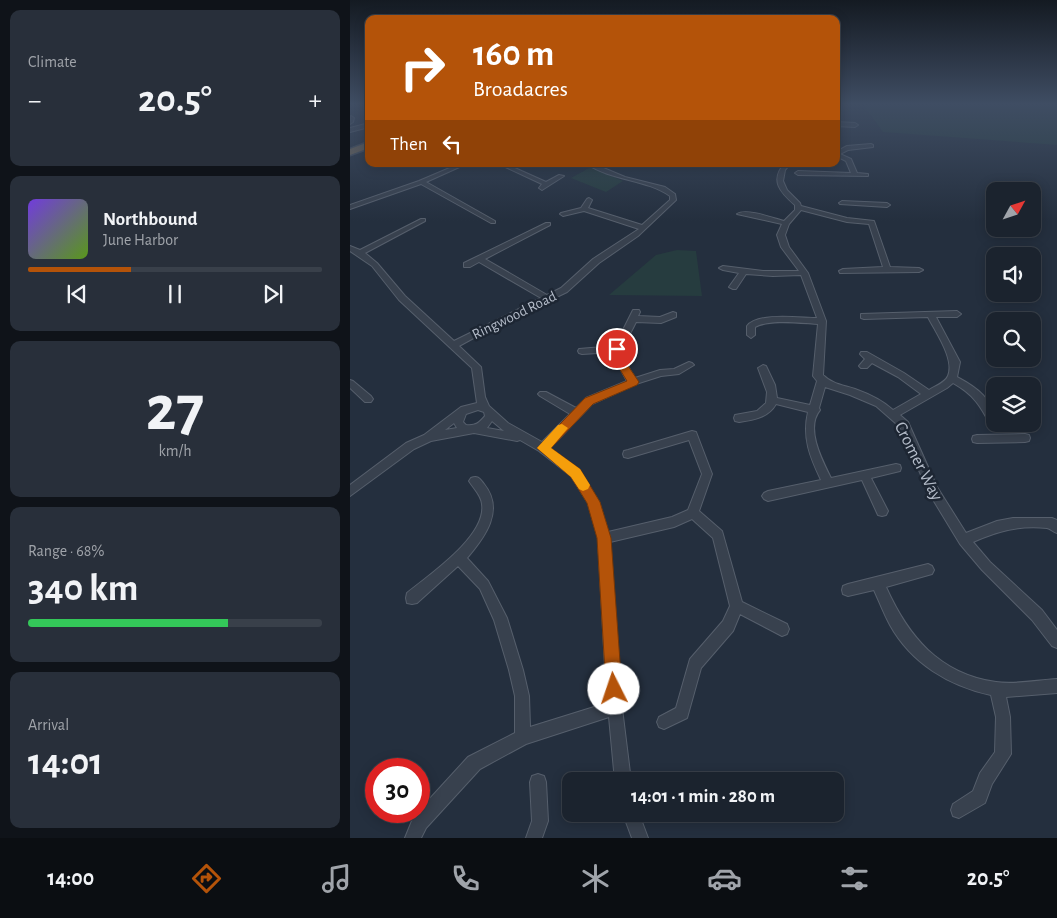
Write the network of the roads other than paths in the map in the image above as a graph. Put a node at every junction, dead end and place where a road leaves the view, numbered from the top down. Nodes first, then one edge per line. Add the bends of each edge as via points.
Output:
1 (365, 146) edge
2 (870, 146) dead end
3 (350, 152) edge
4 (840, 152) edge
5 (840, 156) edge
6 (456, 167) edge
7 (508, 167) edge
8 (597, 167) edge
9 (785, 167) edge
10 (798, 173) dead end
11 (855, 174) junction
12 (866, 175) dead end
13 (561, 176) dead end
14 (421, 182) junction
15 (589, 200) dead end
16 (842, 203) dead end
17 (868, 204) junction
18 (887, 205) dead end
19 (350, 207) edge
20 (799, 207) junction
21 (584, 209) junction
22 (563, 214) dead end
23 (740, 214) dead end
24 (423, 220) dead end
25 (493, 222) dead end
26 (872, 222) junction
27 (786, 223) junction
28 (548, 224) dead end
29 (644, 228) junction
30 (350, 248) edge
31 (360, 253) junction
32 (479, 259) junction
33 (467, 265) dead end
34 (723, 268) dead end
35 (887, 269) junction
36 (919, 270) dead end
37 (843, 271) dead end
38 (742, 272) junction
39 (804, 273) junction
40 (733, 288) dead end
41 (548, 299) junction
42 (750, 312) dead end
43 (957, 314) dead end
44 (673, 315) dead end
45 (931, 315) junction
46 (864, 316) dead end
47 (759, 321) junction
48 (822, 321) junction
49 (751, 335) dead end
50 (454, 345) junction
51 (617, 349) junction
52 (582, 351) dead end
53 (689, 365) dead end
54 (864, 366) dead end
55 (763, 368) dead end
56 (952, 378) junction
57 (822, 381) junction
58 (633, 382) junction
59 (350, 383) edge
60 (478, 392) junction
61 (543, 394) dead end
62 (928, 394) junction
63 (368, 399) dead end
64 (772, 400) junction
65 (986, 404) edge
66 (487, 410) junction
67 (815, 410) junction
68 (462, 412) junction
69 (577, 414) junction
70 (894, 414) junction
71 (739, 418) dead end
72 (470, 430) junction
73 (999, 432) edge
74 (428, 438) junction
75 (523, 438) junction
76 (1025, 438) dead end
77 (977, 439) dead end
78 (1003, 439) junction
79 (543, 448) junction
80 (628, 454) dead end
81 (896, 468) dead end
82 (865, 476) junction
83 (475, 481) dead end
84 (828, 483) junction
85 (350, 491) edge
86 (768, 496) dead end
87 (882, 511) dead end
88 (693, 513) junction
89 (1055, 524) edge
90 (604, 538) junction
91 (964, 540) junction
92 (459, 558) junction
93 (928, 570) dead end
94 (878, 582) junction
95 (848, 590) dead end
96 (412, 598) dead end
97 (737, 606) junction
98 (782, 629) dead end
99 (1057, 641) edge
100 (1057, 686) edge
101 (997, 689) junction
102 (615, 708) junction
103 (664, 722) dead end
104 (523, 737) junction
105 (622, 772) edge
106 (538, 782) dead end
107 (959, 810) dead end
108 (634, 822) edge
109 (414, 838) edge
110 (534, 838) edge
111 (640, 838) edge

1 - 3 highway
2 - 4 street
5 - 11 street via 849,160
6 - 14 street
7 - 13 street via 544,186
8 - 29 street, Ringwood Road via 623,178 663,188 673,195 673,200
9 - 20 street via 780,174 780,185
10 - 11 street
11 - 12 street
14 - 19 street
14 - 25 street
15 - 21 street
16 - 17 street
17 - 18 street
17 - 26 street
20 - 26 street via 847,220
20 - 27 street
21 - 22 street
21 - 29 street
23 - 27 street
24 - 31 street
26 - 35 street
27 - 39 street via 781,235 785,247
28 - 32 street
29 - 41 street, Ringwood Road
30 - 31 street
31 - 50 street via 380,268 402,298
32 - 33 street
32 - 41 street
34 - 38 street
35 - 36 street
35 - 37 street
38 - 39 street
38 - 40 street
39 - 48 street
41 - 50 street, Ringwood Road
42 - 47 street
43 - 45 street
44 - 51 street via 661,320 635,315
45 - 46 street
45 - 56 street via 954,362
47 - 48 street
47 - 49 street via 751,326
48 - 57 street via 818,376
50 - 60 street via 476,367
51 - 52 street
51 - 58 street via 619,360
53 - 58 street via 676,372 660,373
54 - 62 street via 867,356
55 - 64 street
56 - 62 street
56 - 65 street via 975,391
57 - 67 street
57 - 70 street, Cromer Way via 879,403
58 - 69 street via 589,401
59 - 63 street
60 - 66 street
60 - 68 street
61 - 69 street
62 - 70 street
64 - 67 street
64 - 71 street via 764,412
66 - 68 street via 478,406
66 - 72 street via 486,424
66 - 75 street
67 - 84 street via 810,421 812,450
68 - 72 street via 458,422 463,429
68 - 74 street
69 - 79 street
70 - 91 street, Cromer Way via 908,433 933,490
72 - 74 street
72 - 75 street
73 - 78 street
74 - 85 street via 410,446
75 - 79 street
76 - 78 street
77 - 78 street
79 - 90 street via 576,473 594,502
80 - 88 street via 692,435 707,474
81 - 82 street
82 - 84 street
82 - 87 street
83 - 92 street via 487,498 488,514 482,531
84 - 86 street
88 - 90 street via 674,522
88 - 97 street via 718,535
89 - 91 street via 1013,523
90 - 102 street
91 - 99 street, Cromer Way via 1037,615
92 - 96 street
92 - 104 street via 484,585 500,618 522,696
93 - 94 street
94 - 95 street
94 - 101 street via 896,622 912,645 935,665 964,681
97 - 98 street
97 - 103 street via 728,626 696,664 682,713
100 - 101 street
101 - 107 street via 1003,717 1003,754 986,779 979,797
102 - 104 street
102 - 105 street
104 - 109 street via 474,763 420,822
106 - 110 street via 540,821
108 - 111 street

